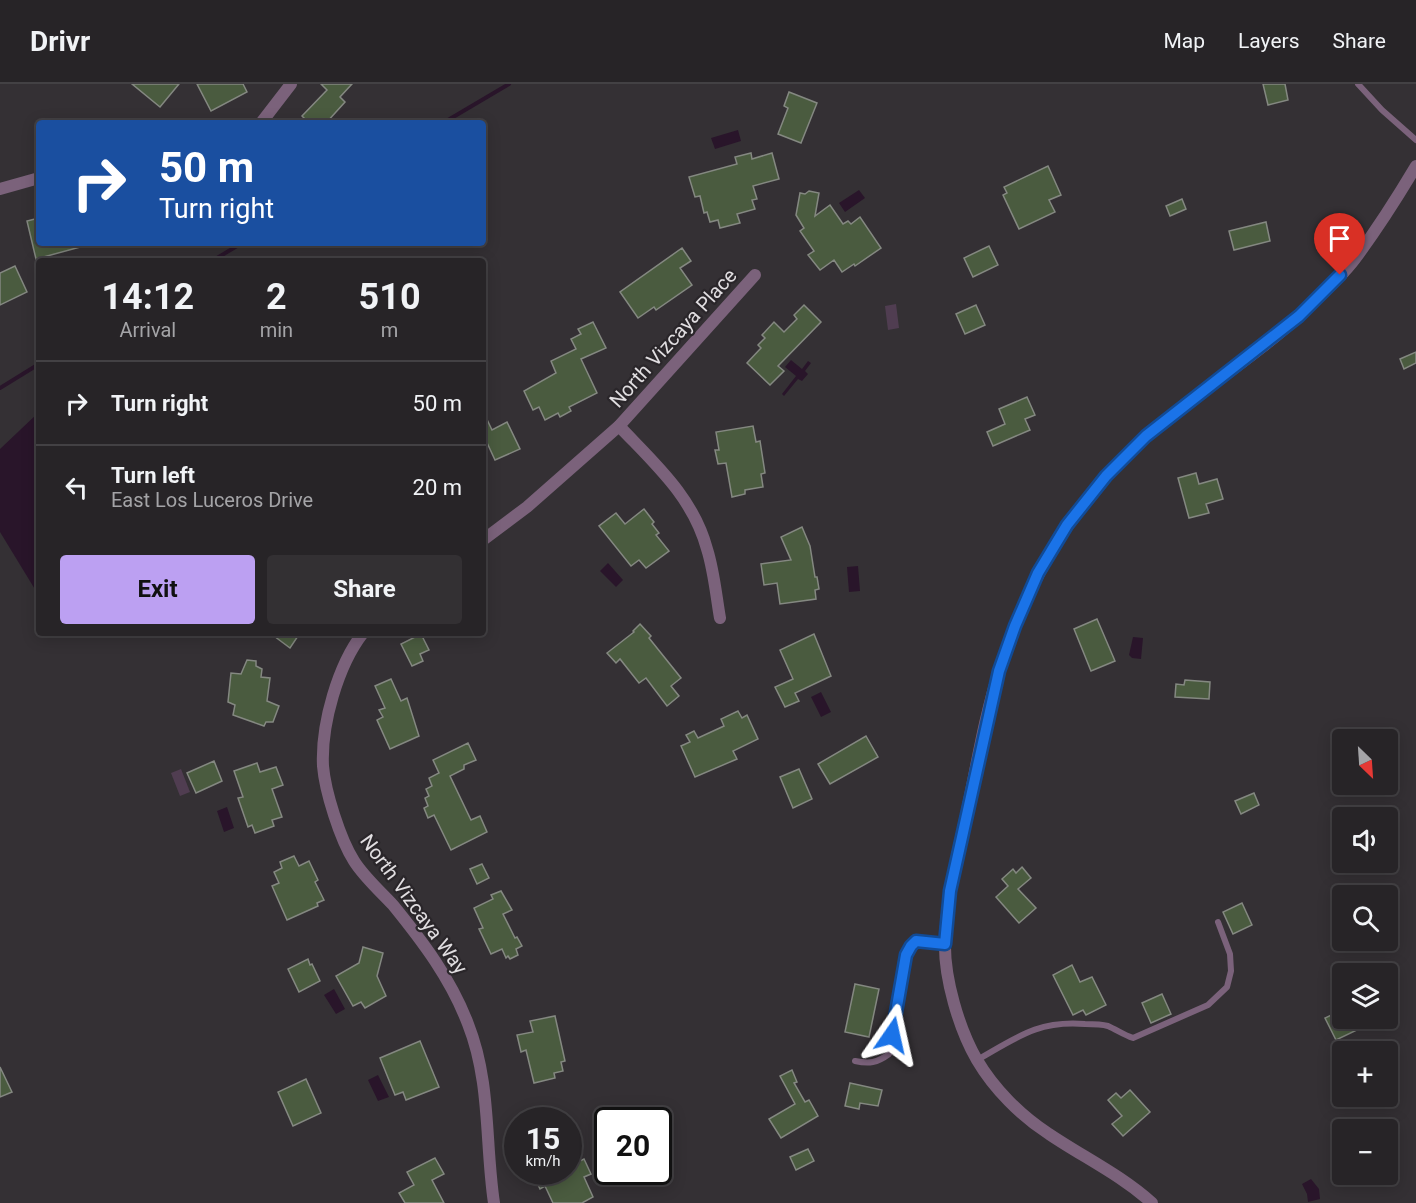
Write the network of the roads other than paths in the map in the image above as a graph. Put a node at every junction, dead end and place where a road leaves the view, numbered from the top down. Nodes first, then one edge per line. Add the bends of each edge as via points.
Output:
1 (291, 84) edge
2 (1358, 84) edge
3 (263, 120) edge
4 (1416, 140) edge
5 (1416, 166) edge
6 (36, 179) edge
7 (0, 189) edge
8 (755, 276) dead end
9 (619, 426) junction
10 (486, 538) edge
11 (720, 618) dead end
12 (361, 636) edge
13 (1218, 922) dead end
14 (945, 944) junction
15 (977, 1060) junction
16 (855, 1061) dead end
17 (494, 1203) edge
18 (1152, 1203) edge

1 - 3 street
2 - 4 lane
5 - 14 street via 1353,261 1299,316 1146,436 1106,476 1067,525 1038,573 999,671 950,891
6 - 7 street
8 - 9 street, North Vizcaya Place
9 - 10 street
9 - 11 street via 671,480 695,517 707,549
12 - 17 street, North Vizcaya Way via 336,685 327,722 323,766 343,839 354,861 421,939 452,987 468,1024 484,1085
13 - 15 lane via 1230,954 1231,971 1227,987 1208,1005 1133,1038 1107,1026 1049,1024 1031,1029
14 - 15 street via 951,993
14 - 16 lane via 916,941 911,946 906,955 889,1054 878,1062
15 - 18 street via 1020,1111

